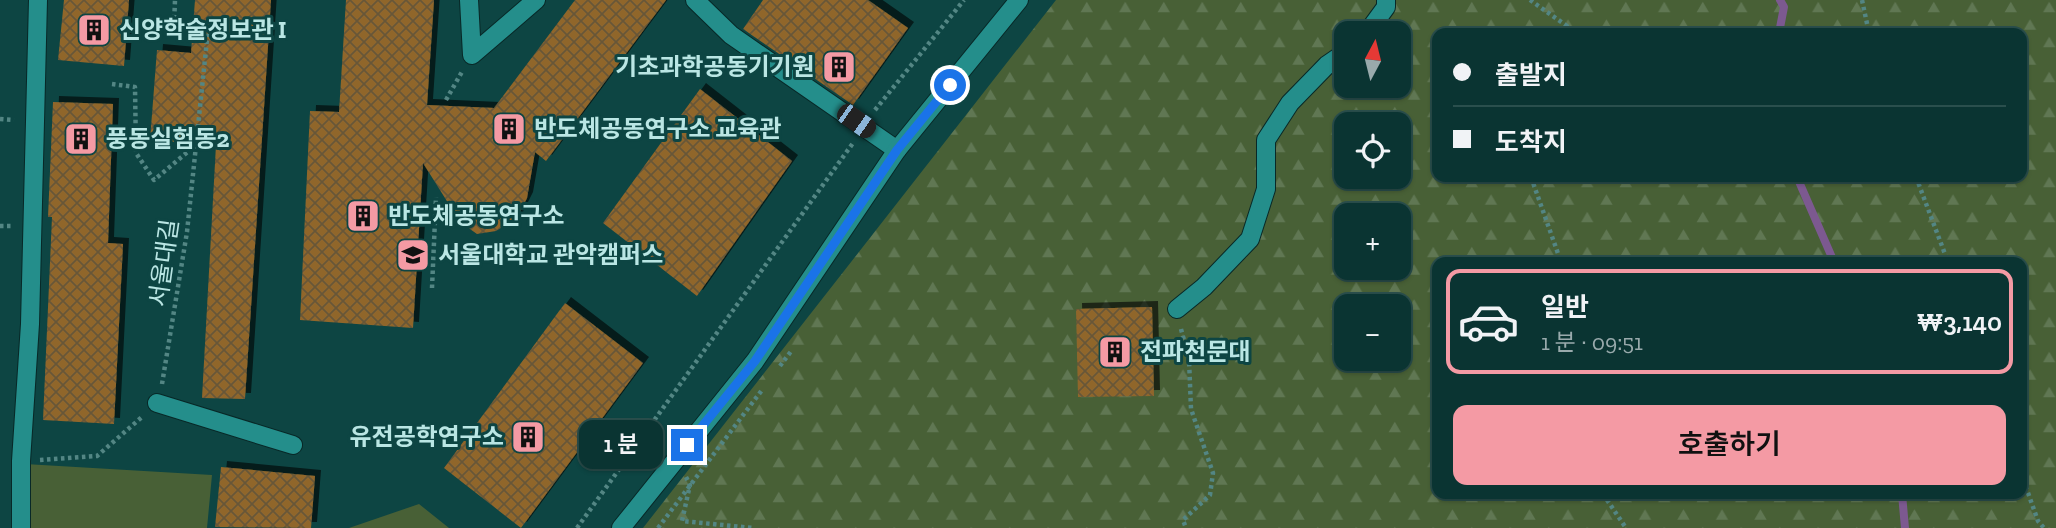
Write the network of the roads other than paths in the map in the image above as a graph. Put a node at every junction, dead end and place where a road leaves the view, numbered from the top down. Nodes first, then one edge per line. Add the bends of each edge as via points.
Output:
1 (38, 0) edge
2 (469, 0) edge
3 (536, 0) edge
4 (695, 0) edge
5 (1019, 0) edge
6 (1387, 0) edge
7 (1376, 21) edge
8 (1334, 60) edge
9 (897, 150) junction
10 (1177, 309) road end
11 (158, 403) road end
12 (293, 445) dead end
13 (21, 528) edge
14 (621, 528) edge

1 - 13 lane
2 - 3 lane via 472,55
4 - 9 lane via 731,35
5 - 9 lane
6 - 7 lane
8 - 10 lane via 1290,103 1266,140 1266,189 1250,239
9 - 14 lane via 755,361
11 - 12 lane

